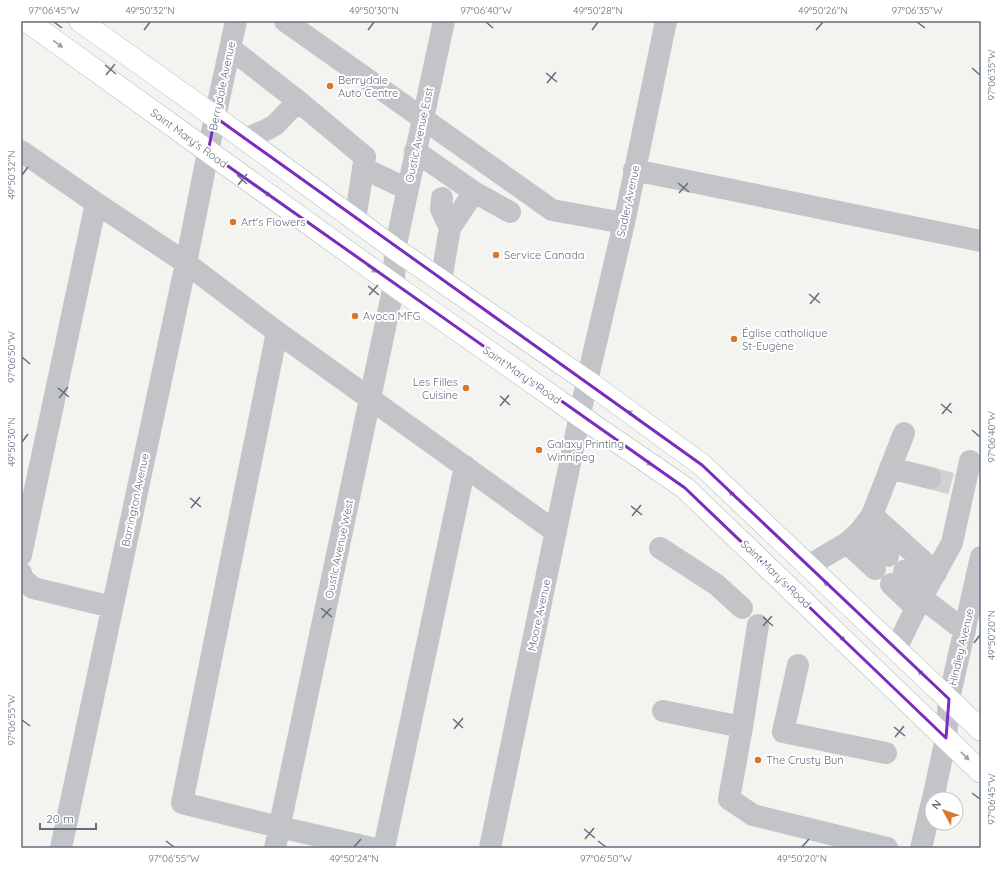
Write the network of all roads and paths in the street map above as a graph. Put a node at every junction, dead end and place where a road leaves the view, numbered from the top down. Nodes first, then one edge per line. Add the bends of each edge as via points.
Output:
1 (26, 21) edge
2 (80, 21) edge
3 (236, 21) edge
4 (285, 21) edge
5 (444, 21) edge
6 (666, 21) edge
7 (21, 27) edge
8 (230, 48) junction
9 (298, 101) junction
10 (214, 117) junction
11 (422, 118) junction
12 (245, 139) junction
13 (21, 151) edge
14 (415, 151) junction
15 (208, 152) junction
16 (363, 168) junction
17 (634, 170) junction
18 (445, 186) junction
19 (407, 189) junction
20 (474, 192) junction
21 (96, 203) junction
22 (510, 212) dead end
23 (355, 220) junction
24 (624, 223) junction
25 (450, 228) junction
26 (981, 241) edge
27 (395, 249) junction
28 (186, 263) junction
29 (441, 281) junction
30 (394, 285) junction
31 (277, 332) junction
32 (587, 381) junction
33 (371, 398) junction
34 (580, 416) junction
35 (904, 433) dead end
36 (970, 461) dead end
37 (465, 466) junction
38 (890, 468) junction
39 (930, 478) tunnel mouth
40 (860, 530) junction
41 (556, 532) junction
42 (780, 540) junction
43 (952, 543) junction
44 (660, 548) dead end
45 (981, 551) edge
46 (21, 555) edge
47 (762, 561) junction
48 (881, 562) dead end
49 (808, 566) junction
50 (980, 568) edge
51 (21, 573) edge
52 (897, 577) dead end
53 (925, 592) junction
54 (112, 607) junction
55 (742, 608) dead end
56 (758, 625) dead end
57 (965, 631) junction
58 (896, 649) junction
59 (798, 665) dead end
60 (949, 699) junction
61 (663, 711) dead end
62 (742, 727) junction
63 (981, 730) edge
64 (946, 738) junction
65 (886, 753) dead end
66 (981, 772) edge
67 (934, 791) edge
68 (925, 831) edge
69 (277, 838) edge
70 (61, 848) edge
71 (372, 848) edge
72 (384, 848) edge
73 (490, 848) edge
74 (886, 848) edge
75 (921, 848) edge

1 - 7 street
1 -> 15 main road, Saint Mary's Road
2 - 10 main road
3 - 8 street, Berrydale Avenue
4 - 11 street
5 - 11 street, Oustic Avenue East
6 - 17 street, Sadler Avenue
8 - 9 street
8 - 10 street, Berrydale Avenue
9 - 12 street via 275,125
9 - 16 street via 365,157
10 - 12 main road
10 - 15 street, Berrydale Avenue
11 - 14 street, Oustic Avenue East
11 - 24 street via 552,210
12 - 23 main road
13 - 21 street
14 - 18 street
14 - 19 street, Oustic Avenue East
15 - 28 street, Barrington Avenue
15 -> 30 main road, Saint Mary's Road
16 - 19 street
16 - 23 street
17 - 24 street, Sadler Avenue
17 - 26 street
18 - 20 street
18 - 25 street via 441,209
19 - 27 street, Oustic Avenue East
20 - 22 street
20 - 25 street
21 - 28 street
21 - 46 street
23 - 27 main road
24 - 32 street, Sadler Avenue
25 - 29 street
27 - 29 main road
27 - 30 street, Oustic Avenue West
28 - 31 street
28 - 54 street, Barrington Avenue
29 - 32 main road
30 - 33 street, Oustic Avenue West
30 - 34 main road, Saint Mary's Road
31 - 33 street
31 - 69 street via 182,803
32 - 34 street, Moore Avenue
42 -> 32 main road via 702,465
33 - 37 street
33 - 69 street, Oustic Avenue West
34 - 41 street, Moore Avenue
34 -> 47 main road, Saint Mary's Road via 685,488
35 - 38 street
36 - 43 street via 959,485
37 - 41 street
37 - 72 street
38 - 39 street
38 - 40 street
40 - 48 street
40 - 49 street
40 - 53 street
41 - 73 street, Moore Avenue
42 - 47 main road
42 - 49 main road
43 - 45 street
43 - 53 street
44 - 55 street via 717,585
47 -> 64 main road, Saint Mary's Road
58 -> 49 main road
50 - 57 street, Hindley Avenue
51 - 54 street via 22,579 33,588
52 - 53 street
53 - 57 street
53 - 58 street
54 - 70 street, Barrington Avenue
56 - 62 street
57 - 60 street, Hindley Avenue
60 -> 58 main road
59 - 65 street via 783,732
60 - 63 main road
60 - 64 street, Hindley Avenue
61 - 62 street
62 - 74 street via 729,799 753,815
64 -> 66 main road, Saint Mary's Road
64 - 67 street, Hindley Avenue
68 - 75 street, Hindley Avenue
69 - 71 street

